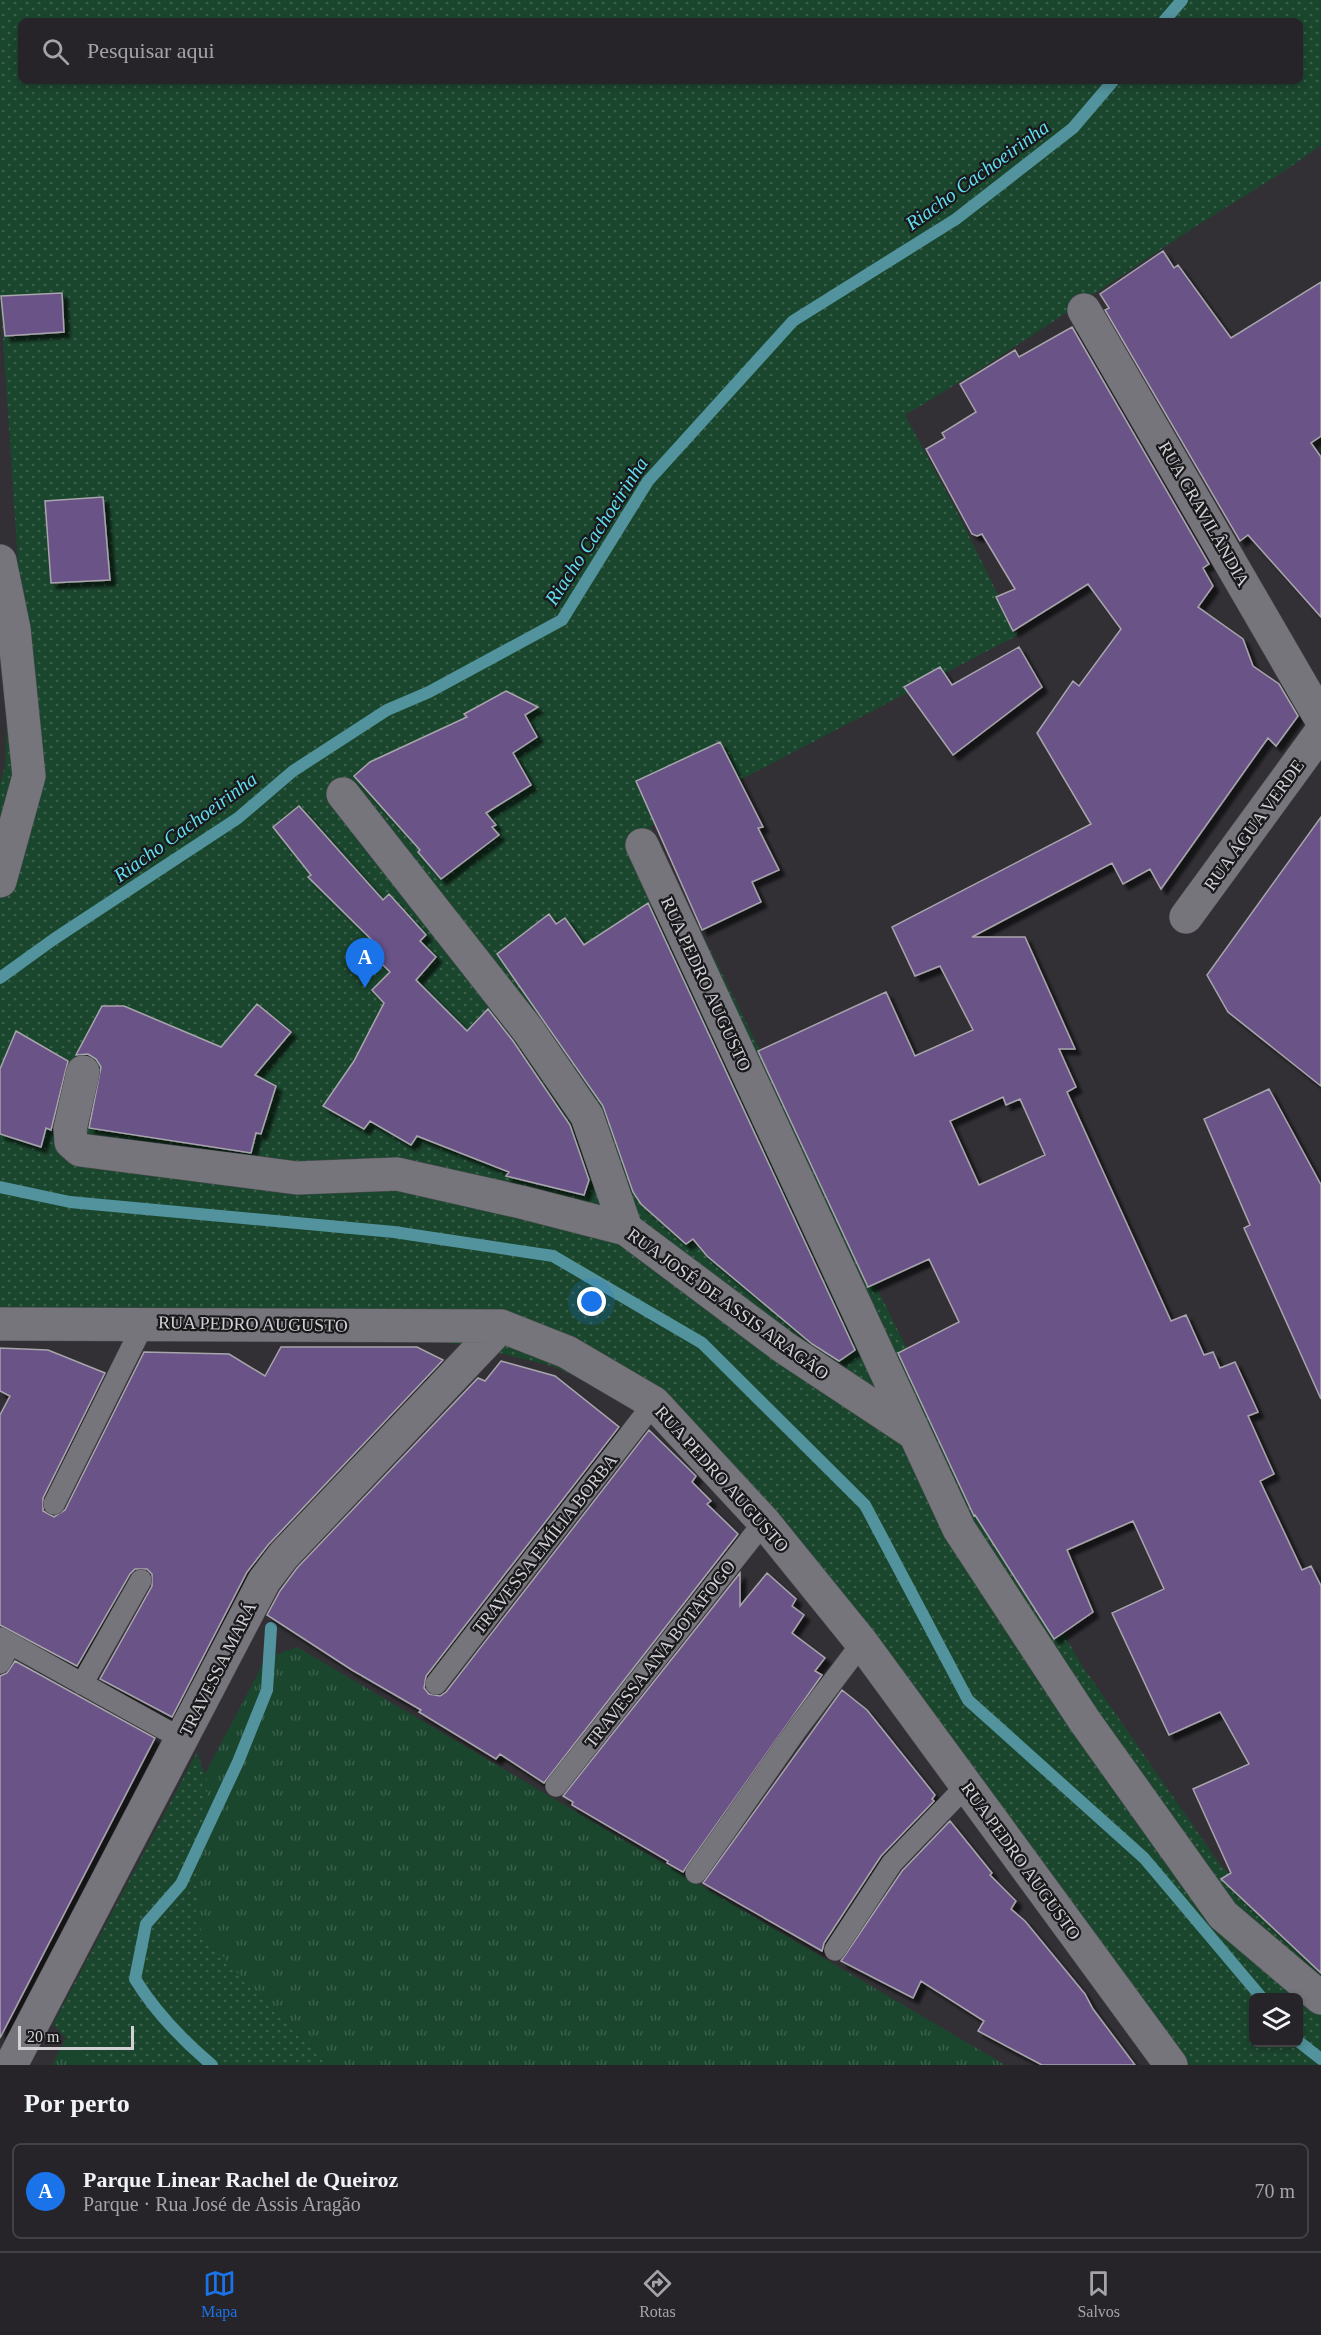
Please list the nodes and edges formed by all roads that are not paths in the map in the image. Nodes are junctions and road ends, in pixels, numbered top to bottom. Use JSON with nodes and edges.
{"nodes":[{"id":1,"x":1084,"y":310,"type":"dead end"},
{"id":2,"x":0,"y":561,"type":"edge"},
{"id":3,"x":1321,"y":718,"type":"edge"},
{"id":4,"x":1321,"y":732,"type":"edge"},
{"id":5,"x":343,"y":794,"type":"dead end"},
{"id":6,"x":642,"y":845,"type":"dead end"},
{"id":7,"x":0,"y":881,"type":"edge"},
{"id":8,"x":1186,"y":917,"type":"dead end"},
{"id":9,"x":83,"y":1072,"type":"dead end"},
{"id":10,"x":626,"y":1229,"type":"junction"},
{"id":11,"x":144,"y":1323,"type":"junction"},
{"id":12,"x":0,"y":1324,"type":"edge"},
{"id":13,"x":501,"y":1326,"type":"junction"},
{"id":14,"x":654,"y":1403,"type":"junction"},
{"id":15,"x":912,"y":1432,"type":"junction"},
{"id":16,"x":54,"y":1504,"type":"dead end"},
{"id":17,"x":764,"y":1522,"type":"junction"},
{"id":18,"x":141,"y":1580,"type":"dead end"},
{"id":19,"x":5,"y":1641,"type":"edge"},
{"id":20,"x":862,"y":1643,"type":"junction"},
{"id":21,"x":0,"y":1663,"type":"edge"},
{"id":22,"x":82,"y":1684,"type":"junction"},
{"id":23,"x":436,"y":1684,"type":"dead end"},
{"id":24,"x":182,"y":1739,"type":"junction"},
{"id":25,"x":556,"y":1786,"type":"dead end"},
{"id":26,"x":966,"y":1786,"type":"junction"},
{"id":27,"x":696,"y":1874,"type":"dead end"},
{"id":28,"x":835,"y":1950,"type":"dead end"},
{"id":29,"x":1321,"y":1998,"type":"edge"},
{"id":30,"x":11,"y":2065,"type":"edge"},
{"id":31,"x":1171,"y":2065,"type":"edge"}],
"edges":[{"from":1,"to":3,"type":"street","name":"RUA CRAVILÂNDIA"},
{"from":2,"to":7,"type":"street"},
{"from":4,"to":8,"type":"street","name":"RUA ÁGUA VERDE"},
{"from":5,"to":10,"type":"street"},
{"from":6,"to":15,"type":"street","name":"RUA PEDRO AUGUSTO"},
{"from":9,"to":10,"type":"street","name":"RUA JOSÉ DE ASSIS ARAGÃO"},
{"from":10,"to":15,"type":"street","name":"RUA JOSÉ DE ASSIS ARAGÃO"},
{"from":11,"to":12,"type":"street","name":"RUA PEDRO AUGUSTO"},
{"from":11,"to":13,"type":"street","name":"RUA PEDRO AUGUSTO"},
{"from":11,"to":16,"type":"lane"},
{"from":13,"to":14,"type":"street","name":"RUA PEDRO AUGUSTO"},
{"from":13,"to":24,"type":"street","name":"TRAVESSA MARÁ"},
{"from":14,"to":17,"type":"street","name":"RUA PEDRO AUGUSTO"},
{"from":14,"to":23,"type":"lane","name":"TRAVESSA EMÍLIA BORBA"},
{"from":15,"to":29,"type":"street","name":"RUA PEDRO AUGUSTO"},
{"from":17,"to":20,"type":"street","name":"RUA PEDRO AUGUSTO"},
{"from":17,"to":25,"type":"lane","name":"TRAVESSA ANA BOTAFOGO"},
{"from":18,"to":22,"type":"lane"},
{"from":19,"to":21,"type":"lane"},
{"from":19,"to":22,"type":"lane"},
{"from":20,"to":26,"type":"street","name":"RUA PEDRO AUGUSTO"},
{"from":20,"to":27,"type":"lane"},
{"from":22,"to":24,"type":"lane"},
{"from":24,"to":30,"type":"street","name":"TRAVESSA MARÁ"},
{"from":26,"to":28,"type":"lane"},
{"from":26,"to":31,"type":"street","name":"RUA PEDRO AUGUSTO"}]}
